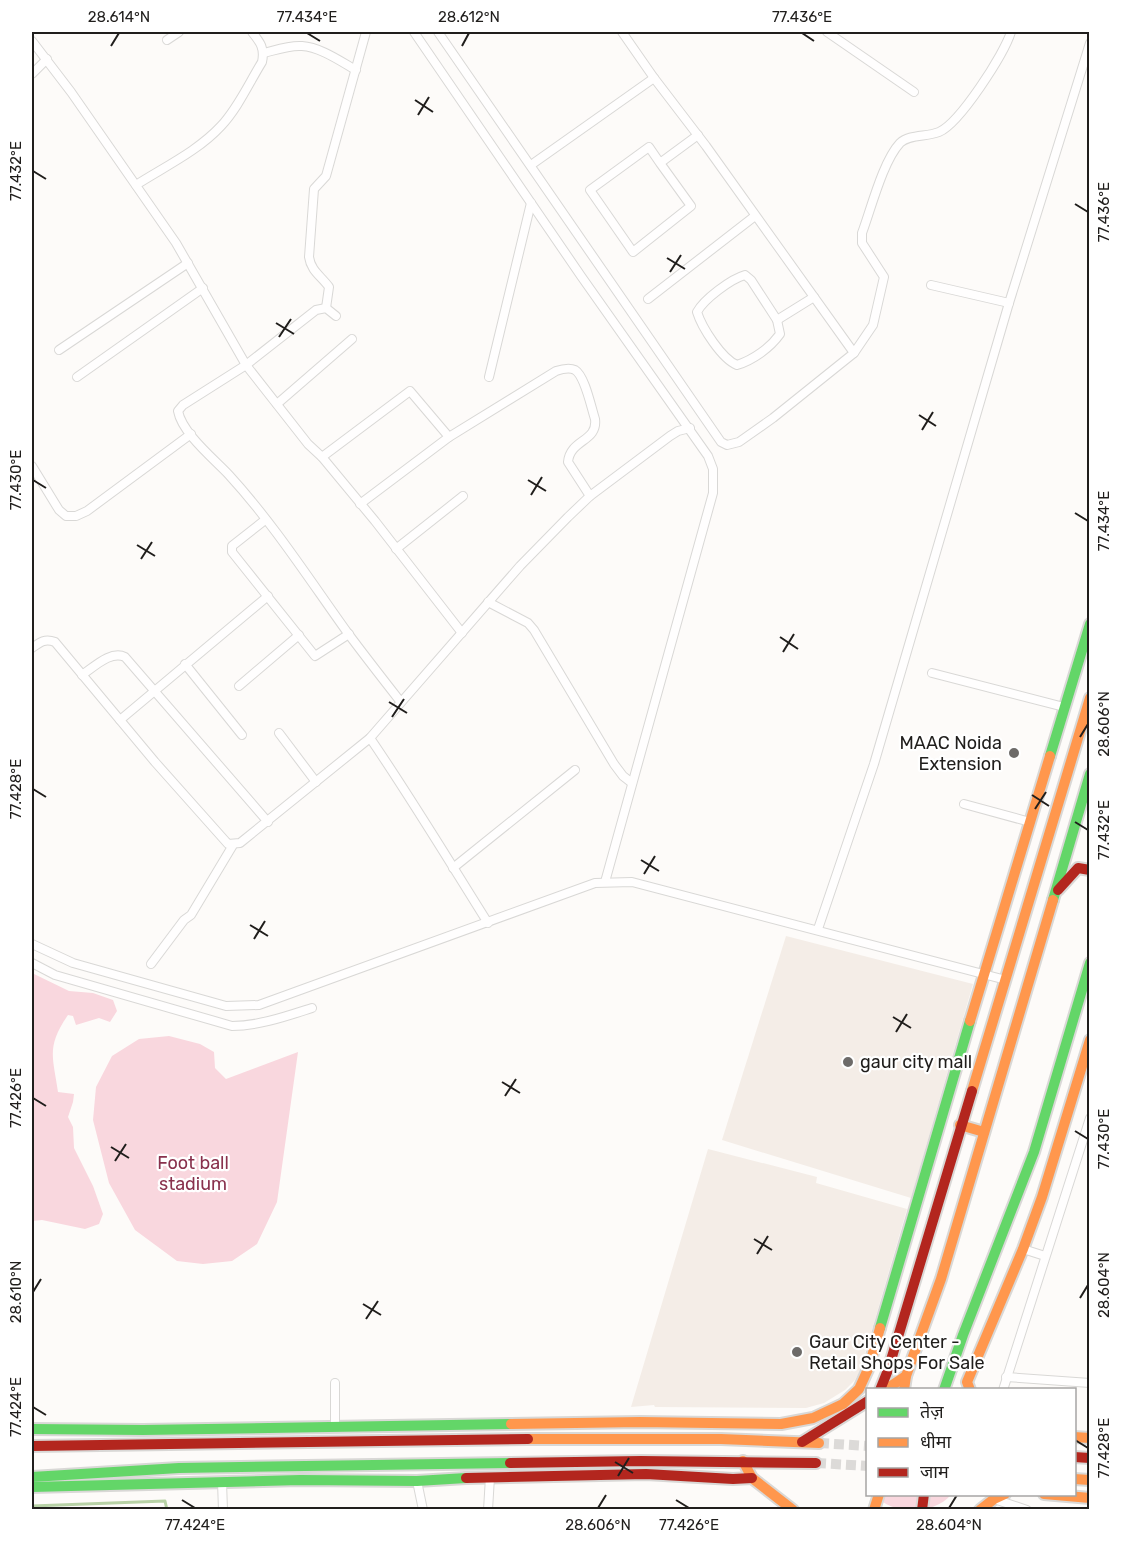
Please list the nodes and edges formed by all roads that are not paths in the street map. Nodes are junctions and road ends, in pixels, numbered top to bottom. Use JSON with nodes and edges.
{"nodes":[{"id":1,"x":179,"y":32,"type":"edge"},
{"id":2,"x":252,"y":32,"type":"edge"},
{"id":3,"x":366,"y":32,"type":"edge"},
{"id":4,"x":414,"y":32,"type":"edge"},
{"id":5,"x":438,"y":32,"type":"edge"},
{"id":6,"x":622,"y":32,"type":"edge"},
{"id":7,"x":827,"y":32,"type":"edge"},
{"id":8,"x":1011,"y":32,"type":"edge"},
{"id":9,"x":168,"y":40,"type":"dead end"},
{"id":10,"x":32,"y":41,"type":"edge"},
{"id":11,"x":1089,"y":43,"type":"edge"},
{"id":12,"x":264,"y":53,"type":"junction"},
{"id":13,"x":47,"y":59,"type":"junction"},
{"id":14,"x":356,"y":70,"type":"junction"},
{"id":15,"x":32,"y":75,"type":"edge"},
{"id":16,"x":654,"y":78,"type":"junction"},
{"id":17,"x":914,"y":92,"type":"dead end"},
{"id":18,"x":698,"y":135,"type":"junction"},
{"id":19,"x":660,"y":163,"type":"junction"},
{"id":20,"x":531,"y":165,"type":"junction"},
{"id":21,"x":136,"y":186,"type":"junction"},
{"id":22,"x":531,"y":203,"type":"junction"},
{"id":23,"x":755,"y":216,"type":"junction"},
{"id":24,"x":188,"y":264,"type":"junction"},
{"id":25,"x":931,"y":285,"type":"dead end"},
{"id":26,"x":203,"y":288,"type":"junction"},
{"id":27,"x":813,"y":297,"type":"junction"},
{"id":28,"x":648,"y":299,"type":"dead end"},
{"id":29,"x":1009,"y":303,"type":"junction"},
{"id":30,"x":326,"y":308,"type":"junction"},
{"id":31,"x":336,"y":316,"type":"dead end"},
{"id":32,"x":777,"y":320,"type":"junction"},
{"id":33,"x":352,"y":339,"type":"dead end"},
{"id":34,"x":59,"y":350,"type":"dead end"},
{"id":35,"x":854,"y":353,"type":"junction"},
{"id":36,"x":246,"y":365,"type":"junction"},
{"id":37,"x":77,"y":377,"type":"dead end"},
{"id":38,"x":489,"y":377,"type":"dead end"},
{"id":39,"x":277,"y":404,"type":"junction"},
{"id":40,"x":690,"y":428,"type":"junction"},
{"id":41,"x":191,"y":434,"type":"junction"},
{"id":42,"x":449,"y":437,"type":"junction"},
{"id":43,"x":322,"y":457,"type":"junction"},
{"id":44,"x":32,"y":466,"type":"edge"},
{"id":45,"x":463,"y":496,"type":"dead end"},
{"id":46,"x":590,"y":496,"type":"junction"},
{"id":47,"x":360,"y":504,"type":"junction"},
{"id":48,"x":266,"y":520,"type":"junction"},
{"id":49,"x":396,"y":549,"type":"junction"},
{"id":50,"x":267,"y":596,"type":"junction"},
{"id":51,"x":488,"y":602,"type":"junction"},
{"id":52,"x":1089,"y":624,"type":"edge"},
{"id":53,"x":462,"y":633,"type":"junction"},
{"id":54,"x":349,"y":634,"type":"junction"},
{"id":55,"x":299,"y":636,"type":"junction"},
{"id":56,"x":32,"y":648,"type":"edge"},
{"id":57,"x":185,"y":664,"type":"junction"},
{"id":58,"x":932,"y":673,"type":"dead end"},
{"id":59,"x":82,"y":675,"type":"junction"},
{"id":60,"x":239,"y":686,"type":"dead end"},
{"id":61,"x":154,"y":691,"type":"junction"},
{"id":62,"x":1089,"y":698,"type":"edge"},
{"id":63,"x":400,"y":701,"type":"junction"},
{"id":64,"x":1065,"y":707,"type":"junction"},
{"id":65,"x":120,"y":720,"type":"junction"},
{"id":66,"x":279,"y":733,"type":"dead end"},
{"id":67,"x":242,"y":735,"type":"dead end"},
{"id":68,"x":370,"y":738,"type":"junction"},
{"id":69,"x":575,"y":770,"type":"dead end"},
{"id":70,"x":1089,"y":774,"type":"edge"},
{"id":71,"x":316,"y":782,"type":"junction"},
{"id":72,"x":632,"y":783,"type":"junction"},
{"id":73,"x":964,"y":804,"type":"dead end"},
{"id":74,"x":268,"y":822,"type":"junction"},
{"id":75,"x":1030,"y":822,"type":"junction"},
{"id":76,"x":233,"y":845,"type":"junction"},
{"id":77,"x":453,"y":868,"type":"junction"},
{"id":78,"x":1089,"y":870,"type":"edge"},
{"id":79,"x":605,"y":882,"type":"junction"},
{"id":80,"x":1054,"y":895,"type":"junction"},
{"id":81,"x":488,"y":923,"type":"junction"},
{"id":82,"x":818,"y":929,"type":"junction"},
{"id":83,"x":32,"y":944,"type":"edge"},
{"id":84,"x":32,"y":963,"type":"edge"},
{"id":85,"x":1089,"y":963,"type":"edge"},
{"id":86,"x":151,"y":964,"type":"dead end"},
{"id":87,"x":984,"y":974,"type":"junction"},
{"id":88,"x":1006,"y":980,"type":"junction"},
{"id":89,"x":312,"y":1008,"type":"dead end"},
{"id":90,"x":1089,"y":1040,"type":"edge"},
{"id":91,"x":1089,"y":1118,"type":"edge"},
{"id":92,"x":960,"y":1125,"type":"junction"},
{"id":93,"x":984,"y":1132,"type":"junction"},
{"id":94,"x":1035,"y":1152,"type":"junction"},
{"id":95,"x":1054,"y":1156,"type":"junction"},
{"id":96,"x":1023,"y":1249,"type":"junction"},
{"id":97,"x":1045,"y":1256,"type":"junction"},
{"id":98,"x":906,"y":1376,"type":"junction"},
{"id":99,"x":947,"y":1377,"type":"junction"},
{"id":100,"x":1006,"y":1377,"type":"junction"},
{"id":101,"x":335,"y":1383,"type":"dead end"},
{"id":102,"x":1089,"y":1383,"type":"edge"},
{"id":103,"x":969,"y":1386,"type":"edge"},
{"id":104,"x":880,"y":1388,"type":"edge"},
{"id":105,"x":887,"y":1388,"type":"edge"},
{"id":106,"x":904,"y":1388,"type":"edge"},
{"id":107,"x":944,"y":1388,"type":"edge"},
{"id":108,"x":1003,"y":1388,"type":"edge"},
{"id":109,"x":848,"y":1401,"type":"junction"},
{"id":110,"x":864,"y":1403,"type":"edge"},
{"id":111,"x":656,"y":1423,"type":"junction"},
{"id":112,"x":335,"y":1426,"type":"junction"},
{"id":113,"x":260,"y":1427,"type":"junction"},
{"id":114,"x":32,"y":1429,"type":"edge"},
{"id":115,"x":638,"y":1438,"type":"junction"},
{"id":116,"x":802,"y":1442,"type":"junction"},
{"id":117,"x":819,"y":1443,"type":"tunnel mouth"},
{"id":118,"x":260,"y":1444,"type":"junction"},
{"id":119,"x":32,"y":1446,"type":"edge"},
{"id":120,"x":743,"y":1461,"type":"junction"},
{"id":121,"x":816,"y":1463,"type":"tunnel mouth"},
{"id":122,"x":32,"y":1477,"type":"edge"},
{"id":123,"x":490,"y":1477,"type":"junction"},
{"id":124,"x":752,"y":1478,"type":"junction"},
{"id":125,"x":417,"y":1481,"type":"junction"},
{"id":126,"x":222,"y":1482,"type":"junction"},
{"id":127,"x":32,"y":1487,"type":"edge"},
{"id":128,"x":999,"y":1496,"type":"edge"},
{"id":129,"x":1066,"y":1496,"type":"edge"},
{"id":130,"x":1089,"y":1498,"type":"edge"},
{"id":131,"x":222,"y":1509,"type":"edge"},
{"id":132,"x":423,"y":1509,"type":"edge"},
{"id":133,"x":488,"y":1509,"type":"edge"},
{"id":134,"x":793,"y":1509,"type":"edge"},
{"id":135,"x":980,"y":1509,"type":"edge"},
{"id":136,"x":1027,"y":1509,"type":"edge"}],
"edges":[{"from":1,"to":9,"type":"street"},
{"from":2,"to":12,"type":"street"},
{"from":3,"to":14,"type":"street"},
{"from":4,"to":22,"type":"street"},
{"from":5,"to":20,"type":"street"},
{"from":6,"to":16,"type":"street"},
{"from":7,"to":17,"type":"street"},
{"from":8,"to":35,"type":"street"},
{"from":10,"to":13,"type":"street"},
{"from":11,"to":29,"type":"street"},
{"from":12,"to":14,"type":"street"},
{"from":12,"to":21,"type":"street"},
{"from":13,"to":15,"type":"street"},
{"from":13,"to":21,"type":"street"},
{"from":14,"to":30,"type":"street"},
{"from":16,"to":18,"type":"street"},
{"from":16,"to":20,"type":"street"},
{"from":18,"to":19,"type":"street"},
{"from":18,"to":23,"type":"street"},
{"from":19,"to":19,"type":"street"},
{"from":20,"to":35,"type":"street"},
{"from":21,"to":24,"type":"street"},
{"from":22,"to":38,"type":"street"},
{"from":22,"to":40,"type":"street"},
{"from":23,"to":27,"type":"street"},
{"from":23,"to":28,"type":"street"},
{"from":24,"to":26,"type":"street"},
{"from":24,"to":34,"type":"street"},
{"from":25,"to":29,"type":"street"},
{"from":26,"to":36,"type":"street"},
{"from":26,"to":37,"type":"street"},
{"from":27,"to":32,"type":"street"},
{"from":27,"to":35,"type":"street"},
{"from":29,"to":82,"type":"street"},
{"from":30,"to":31,"type":"street"},
{"from":30,"to":36,"type":"street"},
{"from":32,"to":32,"type":"street"},
{"from":33,"to":39,"type":"street"},
{"from":36,"to":39,"type":"street"},
{"from":36,"to":41,"type":"street"},
{"from":39,"to":43,"type":"street"},
{"from":40,"to":46,"type":"street"},
{"from":40,"to":72,"type":"street"},
{"from":41,"to":44,"type":"street"},
{"from":41,"to":48,"type":"street"},
{"from":42,"to":43,"type":"street"},
{"from":42,"to":46,"type":"street"},
{"from":42,"to":47,"type":"street"},
{"from":43,"to":47,"type":"street"},
{"from":45,"to":49,"type":"street"},
{"from":46,"to":51,"type":"street"},
{"from":47,"to":49,"type":"street"},
{"from":48,"to":50,"type":"street"},
{"from":48,"to":54,"type":"street"},
{"from":49,"to":53,"type":"street"},
{"from":50,"to":55,"type":"street"},
{"from":50,"to":57,"type":"street"},
{"from":51,"to":53,"type":"street"},
{"from":51,"to":72,"type":"street"},
{"from":52,"to":64,"type":"street"},
{"from":53,"to":63,"type":"street"},
{"from":54,"to":55,"type":"street"},
{"from":54,"to":63,"type":"street"},
{"from":55,"to":60,"type":"street"},
{"from":56,"to":59,"type":"street"},
{"from":57,"to":61,"type":"street"},
{"from":57,"to":67,"type":"street"},
{"from":58,"to":64,"type":"street"},
{"from":59,"to":61,"type":"street"},
{"from":59,"to":65,"type":"street"},
{"from":61,"to":65,"type":"street"},
{"from":61,"to":74,"type":"street"},
{"from":62,"to":88,"type":"street"},
{"from":63,"to":68,"type":"street"},
{"from":64,"to":75,"type":"street"},
{"from":65,"to":76,"type":"street"},
{"from":66,"to":71,"type":"street"},
{"from":68,"to":71,"type":"street"},
{"from":68,"to":77,"type":"street"},
{"from":69,"to":77,"type":"street"},
{"from":70,"to":80,"type":"street"},
{"from":71,"to":74,"type":"street"},
{"from":72,"to":79,"type":"street"},
{"from":73,"to":75,"type":"street"},
{"from":74,"to":76,"type":"street"},
{"from":75,"to":87,"type":"street"},
{"from":76,"to":86,"type":"street"},
{"from":77,"to":81,"type":"street"},
{"from":78,"to":80,"type":"street"},
{"from":79,"to":81,"type":"street"},
{"from":79,"to":82,"type":"street"},
{"from":80,"to":93,"type":"street"},
{"from":81,"to":83,"type":"street"},
{"from":82,"to":87,"type":"street"},
{"from":84,"to":89,"type":"street"},
{"from":85,"to":94,"type":"street"},
{"from":87,"to":88,"type":"street"},
{"from":87,"to":109,"type":"street"},
{"from":88,"to":92,"type":"street"},
{"from":90,"to":95,"type":"street"},
{"from":91,"to":97,"type":"street"},
{"from":92,"to":93,"type":"street"},
{"from":92,"to":104,"type":"street"},
{"from":93,"to":98,"type":"street"},
{"from":94,"to":95,"type":"street"},
{"from":94,"to":99,"type":"street"},
{"from":95,"to":96,"type":"street"},
{"from":96,"to":97,"type":"street"},
{"from":96,"to":103,"type":"street"},
{"from":97,"to":100,"type":"street"},
{"from":98,"to":105,"type":"street"},
{"from":98,"to":106,"type":"street"},
{"from":99,"to":103,"type":"street"},
{"from":99,"to":107,"type":"street"},
{"from":100,"to":102,"type":"street"},
{"from":100,"to":108,"type":"street"},
{"from":101,"to":112,"type":"street"},
{"from":109,"to":110,"type":"street"},
{"from":109,"to":111,"type":"street"},
{"from":110,"to":116,"type":"street"},
{"from":111,"to":112,"type":"street"},
{"from":111,"to":115,"type":"street"},
{"from":112,"to":113,"type":"street"},
{"from":113,"to":114,"type":"street"},
{"from":113,"to":118,"type":"street"},
{"from":115,"to":116,"type":"street"},
{"from":115,"to":118,"type":"street"},
{"from":116,"to":117,"type":"street"},
{"from":118,"to":119,"type":"street"},
{"from":120,"to":121,"type":"street"},
{"from":120,"to":122,"type":"street"},
{"from":120,"to":124,"type":"street"},
{"from":123,"to":124,"type":"street"},
{"from":123,"to":125,"type":"street"},
{"from":123,"to":133,"type":"street"},
{"from":124,"to":134,"type":"street"},
{"from":125,"to":126,"type":"street"},
{"from":125,"to":132,"type":"street"},
{"from":126,"to":127,"type":"street"},
{"from":126,"to":131,"type":"street"},
{"from":128,"to":135,"type":"street"},
{"from":128,"to":136,"type":"street"},
{"from":129,"to":130,"type":"street"}]}
